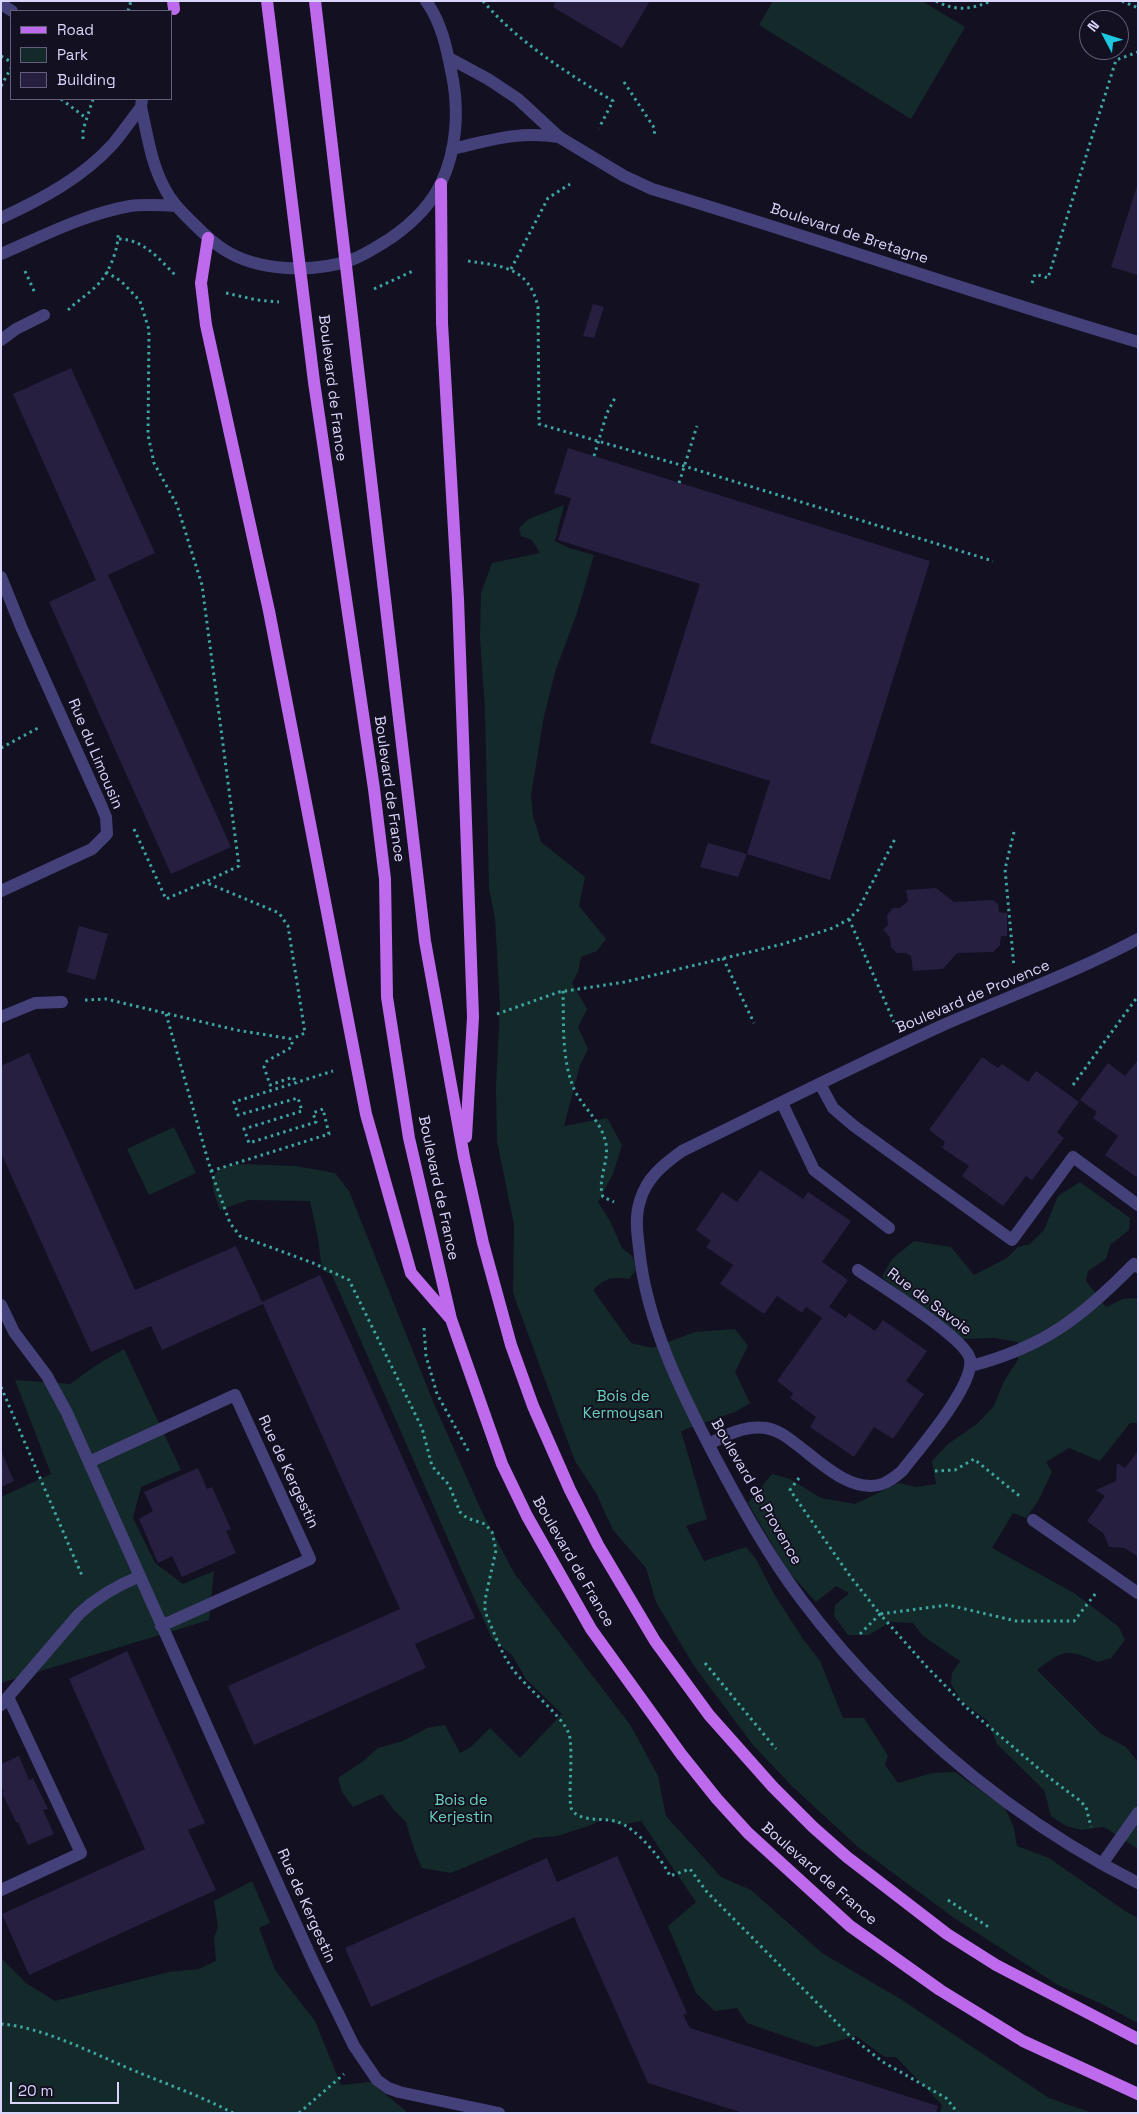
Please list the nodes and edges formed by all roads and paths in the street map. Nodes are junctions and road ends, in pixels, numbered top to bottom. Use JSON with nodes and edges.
{"nodes":[{"id":1,"x":266,"y":1,"type":"edge"},
{"id":2,"x":315,"y":1,"type":"edge"},
{"id":3,"x":426,"y":1,"type":"edge"},
{"id":4,"x":483,"y":1,"type":"edge"},
{"id":5,"x":936,"y":1,"type":"edge"},
{"id":6,"x":992,"y":1,"type":"edge"},
{"id":7,"x":1122,"y":1,"type":"edge"},
{"id":8,"x":1138,"y":8,"type":"edge"},
{"id":9,"x":1138,"y":52,"type":"edge"},
{"id":10,"x":449,"y":58,"type":"junction"},
{"id":11,"x":10,"y":70,"type":"edge"},
{"id":12,"x":624,"y":82,"type":"dead end"},
{"id":13,"x":1,"y":86,"type":"edge"},
{"id":14,"x":62,"y":100,"type":"edge"},
{"id":15,"x":141,"y":103,"type":"edge"},
{"id":16,"x":87,"y":118,"type":"dead end"},
{"id":17,"x":599,"y":128,"type":"dead end"},
{"id":18,"x":654,"y":136,"type":"dead end"},
{"id":19,"x":559,"y":137,"type":"junction"},
{"id":20,"x":452,"y":150,"type":"junction"},
{"id":21,"x":441,"y":184,"type":"junction"},
{"id":22,"x":570,"y":184,"type":"dead end"},
{"id":23,"x":176,"y":206,"type":"junction"},
{"id":24,"x":1,"y":218,"type":"edge"},
{"id":25,"x":208,"y":238,"type":"junction"},
{"id":26,"x":119,"y":240,"type":"dead end"},
{"id":27,"x":16,"y":248,"type":"junction"},
{"id":28,"x":1,"y":254,"type":"edge"},
{"id":29,"x":442,"y":263,"type":"junction"},
{"id":30,"x":511,"y":269,"type":"junction"},
{"id":31,"x":106,"y":272,"type":"dead end"},
{"id":32,"x":201,"y":283,"type":"junction"},
{"id":33,"x":1024,"y":308,"type":"junction"},
{"id":34,"x":44,"y":315,"type":"joint"},
{"id":35,"x":1,"y":340,"type":"edge"},
{"id":36,"x":1138,"y":342,"type":"edge"},
{"id":37,"x":615,"y":398,"type":"dead end"},
{"id":38,"x":697,"y":426,"type":"dead end"},
{"id":39,"x":599,"y":441,"type":"junction"},
{"id":40,"x":594,"y":456,"type":"dead end"},
{"id":41,"x":684,"y":466,"type":"junction"},
{"id":42,"x":679,"y":484,"type":"dead end"},
{"id":43,"x":993,"y":561,"type":"dead end"},
{"id":44,"x":1,"y":577,"type":"edge"},
{"id":45,"x":61,"y":716,"type":"junction"},
{"id":46,"x":1,"y":748,"type":"edge"},
{"id":47,"x":130,"y":820,"type":"dead end"},
{"id":48,"x":1014,"y":832,"type":"dead end"},
{"id":49,"x":895,"y":839,"type":"dead end"},
{"id":50,"x":205,"y":882,"type":"junction"},
{"id":51,"x":1,"y":891,"type":"edge"},
{"id":52,"x":849,"y":919,"type":"junction"},
{"id":53,"x":1138,"y":939,"type":"edge"},
{"id":54,"x":723,"y":958,"type":"junction"},
{"id":55,"x":1024,"y":990,"type":"junction"},
{"id":56,"x":1138,"y":996,"type":"edge"},
{"id":57,"x":62,"y":1002,"type":"joint"},
{"id":58,"x":166,"y":1014,"type":"junction"},
{"id":59,"x":1,"y":1017,"type":"edge"},
{"id":60,"x":754,"y":1023,"type":"dead end"},
{"id":61,"x":292,"y":1039,"type":"junction"},
{"id":62,"x":903,"y":1044,"type":"junction"},
{"id":63,"x":820,"y":1084,"type":"junction"},
{"id":64,"x":1073,"y":1085,"type":"dead end"},
{"id":65,"x":782,"y":1103,"type":"junction"},
{"id":66,"x":464,"y":1157,"type":"junction"},
{"id":67,"x":211,"y":1171,"type":"junction"},
{"id":68,"x":1138,"y":1205,"type":"edge"},
{"id":69,"x":637,"y":1212,"type":"junction"},
{"id":70,"x":889,"y":1228,"type":"dead end"},
{"id":71,"x":1138,"y":1267,"type":"edge"},
{"id":72,"x":858,"y":1270,"type":"dead end"},
{"id":73,"x":1,"y":1305,"type":"edge"},
{"id":74,"x":451,"y":1319,"type":"junction"},
{"id":75,"x":971,"y":1366,"type":"junction"},
{"id":76,"x":1,"y":1387,"type":"edge"},
{"id":77,"x":708,"y":1444,"type":"junction"},
{"id":78,"x":816,"y":1459,"type":"junction"},
{"id":79,"x":89,"y":1462,"type":"junction"},
{"id":80,"x":902,"y":1471,"type":"junction"},
{"id":81,"x":1033,"y":1520,"type":"joint"},
{"id":82,"x":1109,"y":1574,"type":"junction"},
{"id":83,"x":138,"y":1577,"type":"junction"},
{"id":84,"x":1138,"y":1593,"type":"edge"},
{"id":85,"x":92,"y":1601,"type":"junction"},
{"id":86,"x":880,"y":1614,"type":"junction"},
{"id":87,"x":161,"y":1626,"type":"junction"},
{"id":88,"x":843,"y":1650,"type":"junction"},
{"id":89,"x":705,"y":1662,"type":"dead end"},
{"id":90,"x":5,"y":1701,"type":"edge"},
{"id":91,"x":779,"y":1752,"type":"dead end"},
{"id":92,"x":1138,"y":1813,"type":"edge"},
{"id":93,"x":1102,"y":1864,"type":"junction"},
{"id":94,"x":1138,"y":1883,"type":"edge"},
{"id":95,"x":1,"y":1890,"type":"edge"},
{"id":96,"x":946,"y":1898,"type":"dead end"},
{"id":97,"x":994,"y":1931,"type":"dead end"},
{"id":98,"x":1,"y":2024,"type":"edge"},
{"id":99,"x":1138,"y":2039,"type":"edge"},
{"id":100,"x":363,"y":2059,"type":"junction"},
{"id":101,"x":1138,"y":2094,"type":"edge"},
{"id":102,"x":233,"y":2113,"type":"edge"},
{"id":103,"x":299,"y":2113,"type":"edge"},
{"id":104,"x":498,"y":2113,"type":"edge"},
{"id":105,"x":958,"y":2113,"type":"edge"}],
"edges":[{"from":1,"to":74,"type":"main road","name":"Boulevard de France"},
{"from":2,"to":66,"type":"main road","name":"Boulevard de France"},
{"from":3,"to":10,"type":"street"},
{"from":4,"to":17,"type":"path"},
{"from":5,"to":6,"type":"path"},
{"from":7,"to":8,"type":"path"},
{"from":9,"to":33,"type":"path"},
{"from":10,"to":19,"type":"street","name":"Boulevard de Bretagne"},
{"from":10,"to":20,"type":"street"},
{"from":11,"to":13,"type":"path"},
{"from":12,"to":18,"type":"path"},
{"from":14,"to":16,"type":"path"},
{"from":15,"to":23,"type":"street"},
{"from":15,"to":24,"type":"street"},
{"from":19,"to":20,"type":"street","name":"Boulevard de Bretagne"},
{"from":19,"to":33,"type":"street","name":"Boulevard de Bretagne"},
{"from":20,"to":21,"type":"street"},
{"from":21,"to":25,"type":"street"},
{"from":21,"to":29,"type":"main road"},
{"from":22,"to":30,"type":"path"},
{"from":23,"to":25,"type":"street"},
{"from":23,"to":27,"type":"street"},
{"from":25,"to":32,"type":"main road"},
{"from":26,"to":32,"type":"path"},
{"from":27,"to":28,"type":"street"},
{"from":27,"to":34,"type":"path"},
{"from":29,"to":30,"type":"path"},
{"from":29,"to":66,"type":"main road"},
{"from":30,"to":39,"type":"path"},
{"from":31,"to":50,"type":"path"},
{"from":32,"to":74,"type":"main road"},
{"from":33,"to":36,"type":"street","name":"Boulevard de Bretagne"},
{"from":34,"to":35,"type":"street"},
{"from":37,"to":39,"type":"path"},
{"from":38,"to":41,"type":"path"},
{"from":39,"to":40,"type":"path"},
{"from":39,"to":41,"type":"path"},
{"from":41,"to":42,"type":"path"},
{"from":41,"to":43,"type":"path"},
{"from":44,"to":45,"type":"street","name":"Rue du Limousin"},
{"from":45,"to":46,"type":"path"},
{"from":45,"to":51,"type":"street","name":"Rue du Limousin"},
{"from":47,"to":50,"type":"path"},
{"from":48,"to":55,"type":"path"},
{"from":49,"to":52,"type":"path"},
{"from":50,"to":61,"type":"path"},
{"from":52,"to":54,"type":"path"},
{"from":52,"to":62,"type":"path"},
{"from":53,"to":55,"type":"street","name":"Boulevard de Provence"},
{"from":54,"to":60,"type":"path"},
{"from":54,"to":69,"type":"path"},
{"from":55,"to":62,"type":"street","name":"Boulevard de Provence"},
{"from":56,"to":64,"type":"path"},
{"from":57,"to":58,"type":"path"},
{"from":57,"to":59,"type":"street"},
{"from":58,"to":61,"type":"path"},
{"from":58,"to":67,"type":"path"},
{"from":61,"to":67,"type":"path"},
{"from":62,"to":63,"type":"street","name":"Boulevard de Provence"},
{"from":63,"to":65,"type":"street","name":"Boulevard de Provence"},
{"from":63,"to":68,"type":"street"},
{"from":65,"to":69,"type":"street","name":"Boulevard de Provence"},
{"from":65,"to":70,"type":"street"},
{"from":66,"to":99,"type":"main road","name":"Boulevard de France"},
{"from":67,"to":105,"type":"path"},
{"from":69,"to":77,"type":"street","name":"Boulevard de Provence"},
{"from":71,"to":75,"type":"street"},
{"from":72,"to":75,"type":"street","name":"Rue de Savoie"},
{"from":73,"to":79,"type":"street","name":"Rue de Kergestin"},
{"from":74,"to":101,"type":"main road","name":"Boulevard de France"},
{"from":75,"to":80,"type":"street"},
{"from":76,"to":85,"type":"path"},
{"from":77,"to":78,"type":"street"},
{"from":77,"to":88,"type":"street","name":"Boulevard de Provence"},
{"from":78,"to":80,"type":"street"},
{"from":78,"to":86,"type":"path"},
{"from":79,"to":83,"type":"street","name":"Rue de Kergestin"},
{"from":79,"to":87,"type":"street","name":"Rue de Kergestin"},
{"from":80,"to":81,"type":"path"},
{"from":81,"to":82,"type":"street"},
{"from":82,"to":84,"type":"street"},
{"from":82,"to":86,"type":"path"},
{"from":83,"to":85,"type":"street"},
{"from":83,"to":87,"type":"street","name":"Rue de Kergestin"},
{"from":85,"to":90,"type":"street"},
{"from":86,"to":88,"type":"path"},
{"from":86,"to":93,"type":"path"},
{"from":87,"to":100,"type":"street","name":"Rue de Kergestin"},
{"from":88,"to":93,"type":"street","name":"Boulevard de Provence"},
{"from":89,"to":91,"type":"path"},
{"from":90,"to":95,"type":"street"},
{"from":92,"to":93,"type":"street"},
{"from":93,"to":94,"type":"street","name":"Boulevard de Provence"},
{"from":96,"to":97,"type":"path"},
{"from":98,"to":102,"type":"path"},
{"from":100,"to":103,"type":"path"},
{"from":100,"to":104,"type":"street","name":"Rue de Kergestin"}]}
